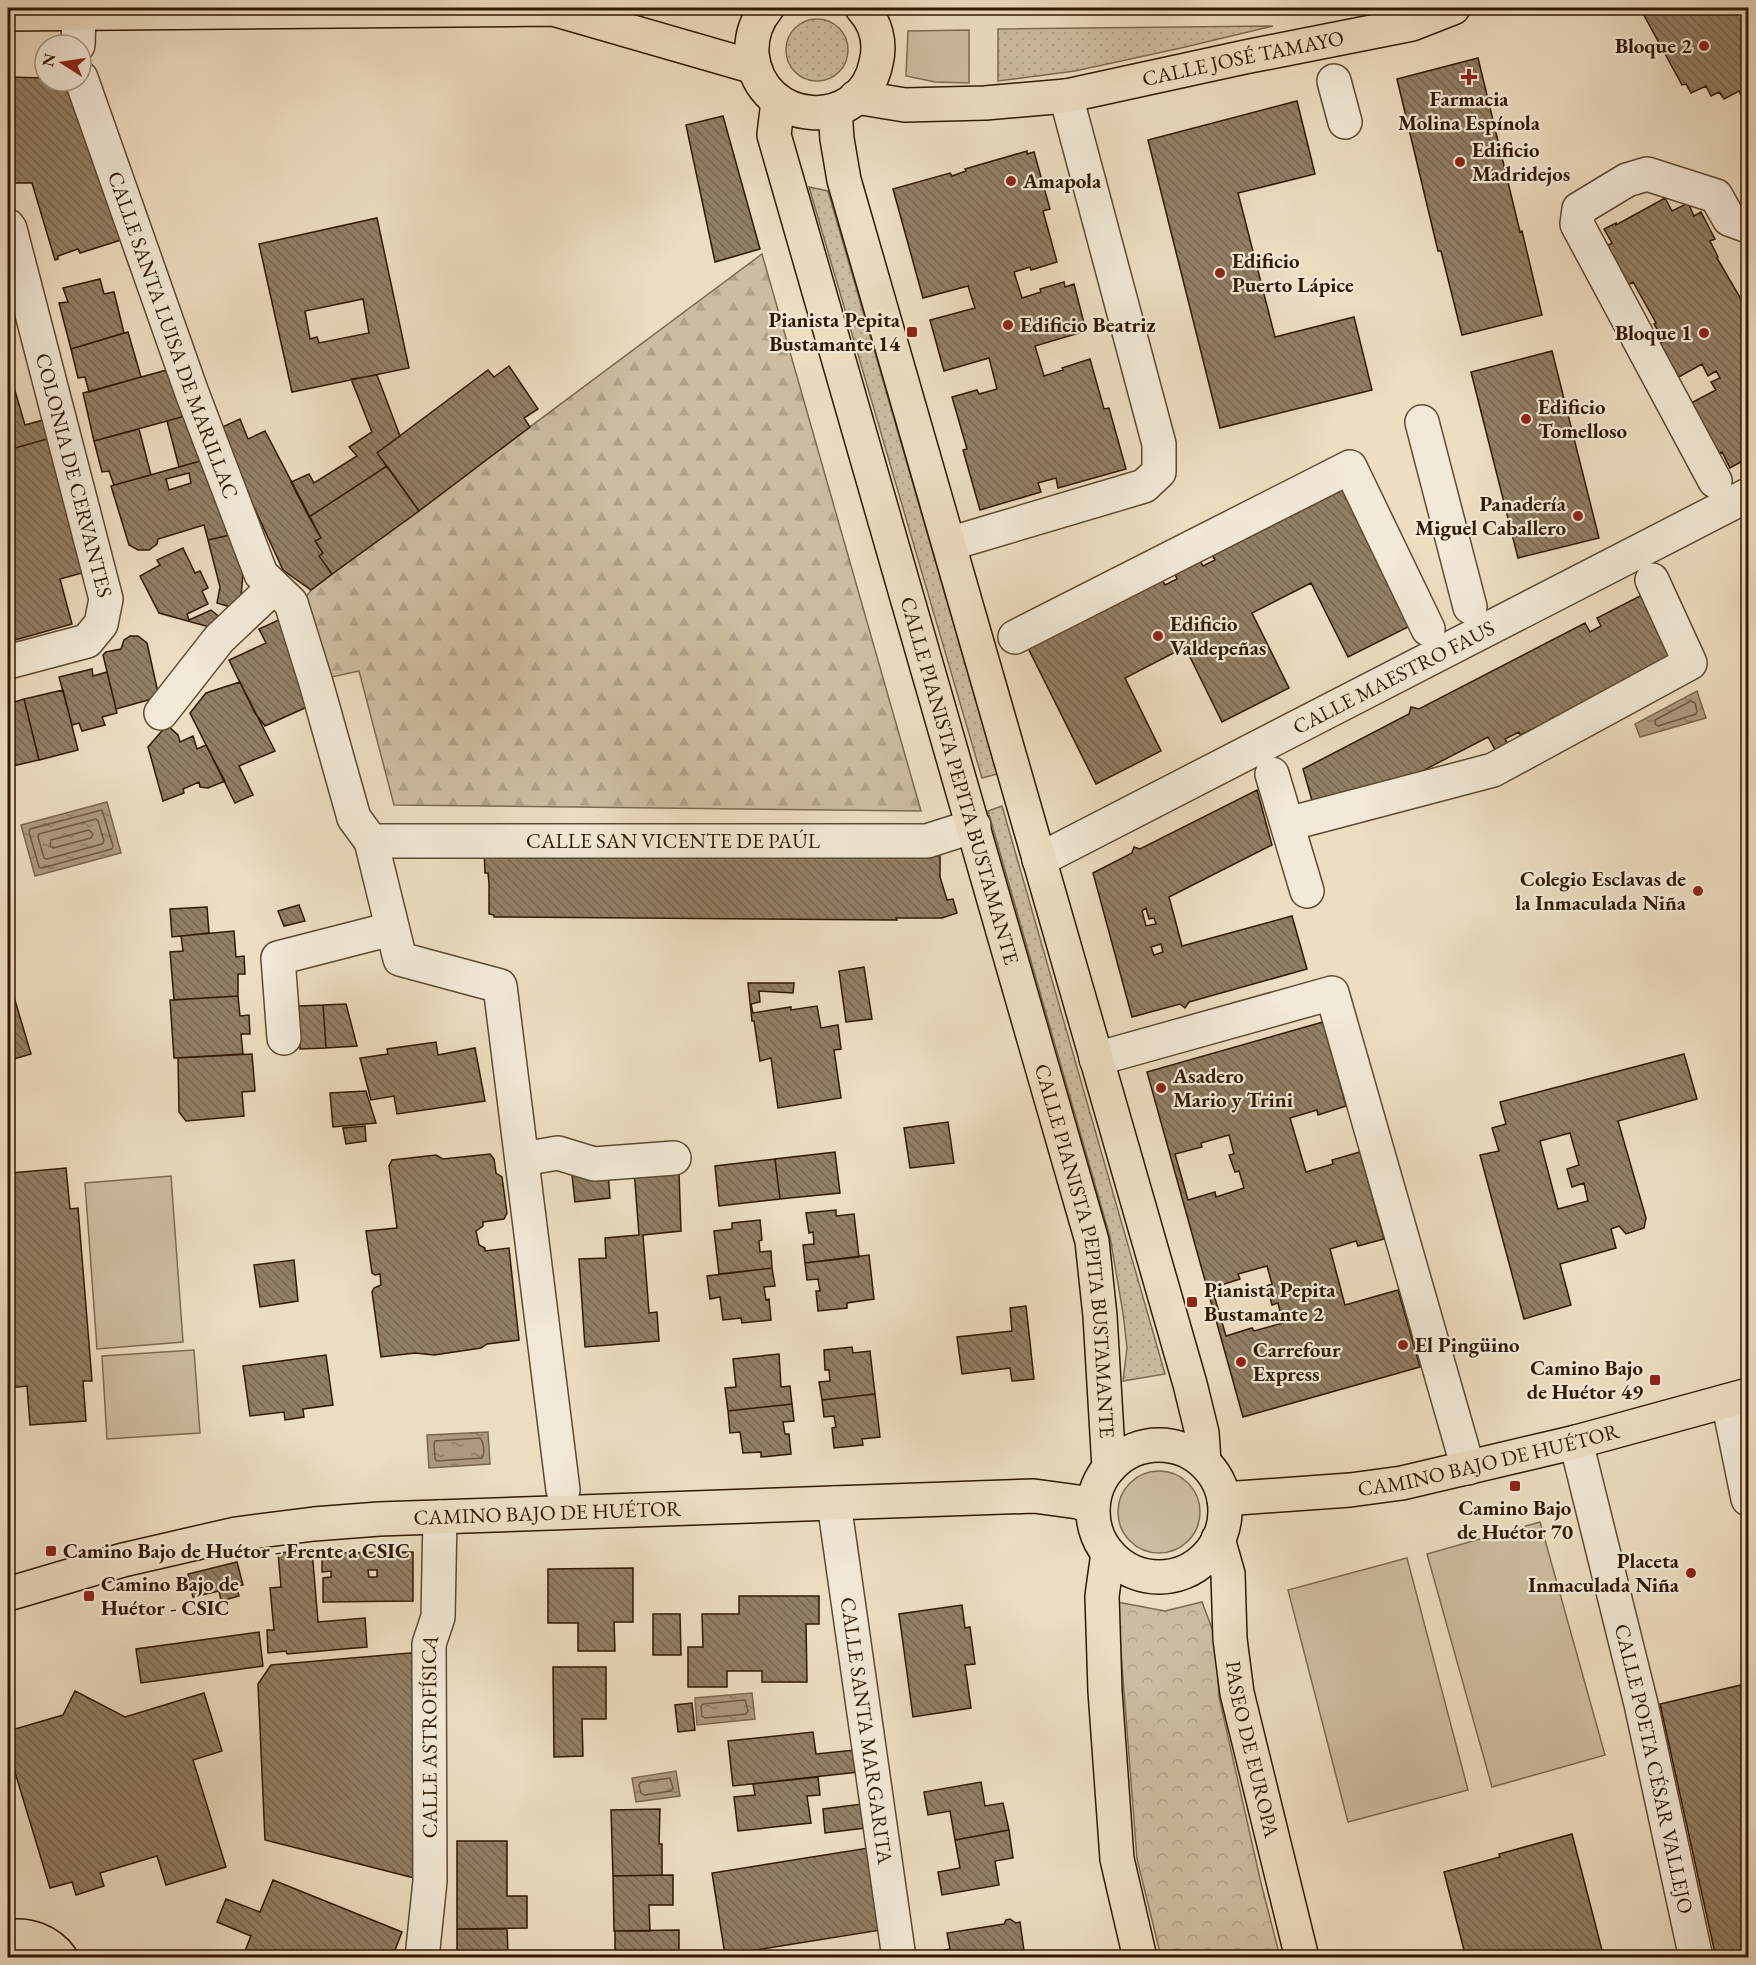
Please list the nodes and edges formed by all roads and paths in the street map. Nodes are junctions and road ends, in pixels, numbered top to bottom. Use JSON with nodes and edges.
{"nodes":[{"id":1,"x":560,"y":8,"type":"edge"},
{"id":2,"x":767,"y":8,"type":"edge"},
{"id":3,"x":1453,"y":8,"type":"edge"},
{"id":4,"x":872,"y":9,"type":"edge"},
{"id":5,"x":8,"y":14,"type":"edge"},
{"id":6,"x":78,"y":30,"type":"edge"},
{"id":7,"x":754,"y":67,"type":"junction"},
{"id":8,"x":1334,"y":81,"type":"dead end"},
{"id":9,"x":86,"y":93,"type":"edge"},
{"id":10,"x":1066,"y":96,"type":"junction"},
{"id":11,"x":777,"y":101,"type":"junction"},
{"id":12,"x":846,"y":104,"type":"junction"},
{"id":13,"x":1345,"y":122,"type":"dead end"},
{"id":14,"x":8,"y":226,"type":"edge"},
{"id":15,"x":1749,"y":226,"type":"edge"},
{"id":16,"x":1422,"y":422,"type":"dead end"},
{"id":17,"x":1715,"y":482,"type":"dead end"},
{"id":18,"x":1749,"y":495,"type":"edge"},
{"id":19,"x":949,"y":544,"type":"junction"},
{"id":20,"x":1652,"y":580,"type":"dead end"},
{"id":21,"x":274,"y":587,"type":"junction"},
{"id":22,"x":1470,"y":608,"type":"dead end"},
{"id":23,"x":1428,"y":629,"type":"dead end"},
{"id":24,"x":1015,"y":637,"type":"dead end"},
{"id":25,"x":8,"y":662,"type":"edge"},
{"id":26,"x":161,"y":713,"type":"dead end"},
{"id":27,"x":1272,"y":774,"type":"dead end"},
{"id":28,"x":1288,"y":824,"type":"junction"},
{"id":29,"x":974,"y":826,"type":"junction"},
{"id":30,"x":370,"y":841,"type":"junction"},
{"id":31,"x":1039,"y":860,"type":"junction"},
{"id":32,"x":1307,"y":891,"type":"dead end"},
{"id":33,"x":391,"y":929,"type":"junction"},
{"id":34,"x":284,"y":1038,"type":"dead end"},
{"id":35,"x":1096,"y":1059,"type":"junction"},
{"id":36,"x":674,"y":1158,"type":"dead end"},
{"id":37,"x":522,"y":1159,"type":"junction"},
{"id":38,"x":1738,"y":1398,"type":"edge"},
{"id":39,"x":1576,"y":1442,"type":"junction"},
{"id":40,"x":1203,"y":1462,"type":"junction"},
{"id":41,"x":1109,"y":1468,"type":"junction"},
{"id":42,"x":1468,"y":1468,"type":"junction"},
{"id":43,"x":563,"y":1490,"type":"dead end"},
{"id":44,"x":1224,"y":1498,"type":"junction"},
{"id":45,"x":1749,"y":1499,"type":"edge"},
{"id":46,"x":834,"y":1503,"type":"junction"},
{"id":47,"x":1093,"y":1507,"type":"junction"},
{"id":48,"x":440,"y":1517,"type":"junction"},
{"id":49,"x":1218,"y":1539,"type":"junction"},
{"id":50,"x":1108,"y":1553,"type":"junction"},
{"id":51,"x":8,"y":1594,"type":"edge"},
{"id":52,"x":8,"y":1937,"type":"edge"},
{"id":53,"x":61,"y":1958,"type":"edge"},
{"id":54,"x":422,"y":1958,"type":"edge"},
{"id":55,"x":900,"y":1958,"type":"edge"},
{"id":56,"x":1140,"y":1958,"type":"edge"},
{"id":57,"x":1302,"y":1958,"type":"edge"},
{"id":58,"x":1696,"y":1958,"type":"edge"}],
"edges":[{"from":1,"to":6,"type":"main road"},
{"from":1,"to":7,"type":"main road"},
{"from":2,"to":7,"type":"main road"},
{"from":3,"to":10,"type":"main road","name":"CALLE JOSÉ TAMAYO"},
{"from":4,"to":12,"type":"main road"},
{"from":5,"to":6,"type":"main road"},
{"from":7,"to":11,"type":"main road"},
{"from":8,"to":13,"type":"street","name":"CALLE JOSÉ TAMAYO"},
{"from":9,"to":21,"type":"street","name":"CALLE SANTA LUISA DE MARILLAC"},
{"from":10,"to":12,"type":"main road","name":"CALLE JOSÉ TAMAYO"},
{"from":10,"to":19,"type":"street"},
{"from":11,"to":12,"type":"main road","name":"CALLE JOSÉ TAMAYO"},
{"from":11,"to":29,"type":"main road","name":"CALLE PIANISTA PEPITA BUSTAMANTE"},
{"from":12,"to":19,"type":"main road"},
{"from":14,"to":25,"type":"street","name":"COLONIA DE CERVANTES"},
{"from":15,"to":17,"type":"street"},
{"from":16,"to":22,"type":"street","name":"CALLE MAESTRO FAUS"},
{"from":18,"to":31,"type":"street","name":"CALLE MAESTRO FAUS"},
{"from":19,"to":31,"type":"main road"},
{"from":20,"to":28,"type":"street"},
{"from":21,"to":26,"type":"street"},
{"from":21,"to":30,"type":"street","name":"CALLE SANTA LUISA DE MARILLAC"},
{"from":23,"to":24,"type":"street"},
{"from":27,"to":28,"type":"street"},
{"from":28,"to":32,"type":"street"},
{"from":29,"to":30,"type":"street","name":"CALLE SAN VICENTE DE PAÚL"},
{"from":29,"to":41,"type":"main road","name":"CALLE PIANISTA PEPITA BUSTAMANTE"},
{"from":30,"to":33,"type":"street","name":"CALLE SANTA LUISA DE MARILLAC"},
{"from":31,"to":35,"type":"main road"},
{"from":33,"to":34,"type":"street"},
{"from":33,"to":37,"type":"street","name":"CALLE SANTA LUISA DE MARILLAC"},
{"from":35,"to":40,"type":"main road"},
{"from":35,"to":42,"type":"street"},
{"from":36,"to":37,"type":"street"},
{"from":37,"to":43,"type":"street","name":"CALLE SANTA LUISA DE MARILLAC"},
{"from":38,"to":39,"type":"main road","name":"CAMINO BAJO DE HUÉTOR"},
{"from":38,"to":45,"type":"street"},
{"from":39,"to":42,"type":"main road","name":"CAMINO BAJO DE HUÉTOR"},
{"from":39,"to":58,"type":"street","name":"CALLE POETA CÉSAR VALLEJO"},
{"from":40,"to":41,"type":"main road"},
{"from":40,"to":44,"type":"main road"},
{"from":41,"to":47,"type":"main road"},
{"from":42,"to":44,"type":"main road","name":"CAMINO BAJO DE HUÉTOR"},
{"from":44,"to":49,"type":"main road"},
{"from":46,"to":47,"type":"main road","name":"CAMINO BAJO DE HUÉTOR"},
{"from":46,"to":48,"type":"main road","name":"CAMINO BAJO DE HUÉTOR"},
{"from":46,"to":55,"type":"street","name":"CALLE SANTA MARGARITA"},
{"from":47,"to":50,"type":"main road"},
{"from":48,"to":51,"type":"main road","name":"CAMINO BAJO DE HUÉTOR"},
{"from":48,"to":54,"type":"street","name":"CALLE ASTROFÍSICA"},
{"from":49,"to":50,"type":"main road"},
{"from":49,"to":57,"type":"main road","name":"PASEO DE EUROPA"},
{"from":50,"to":56,"type":"main road"},
{"from":52,"to":53,"type":"main road"}]}
